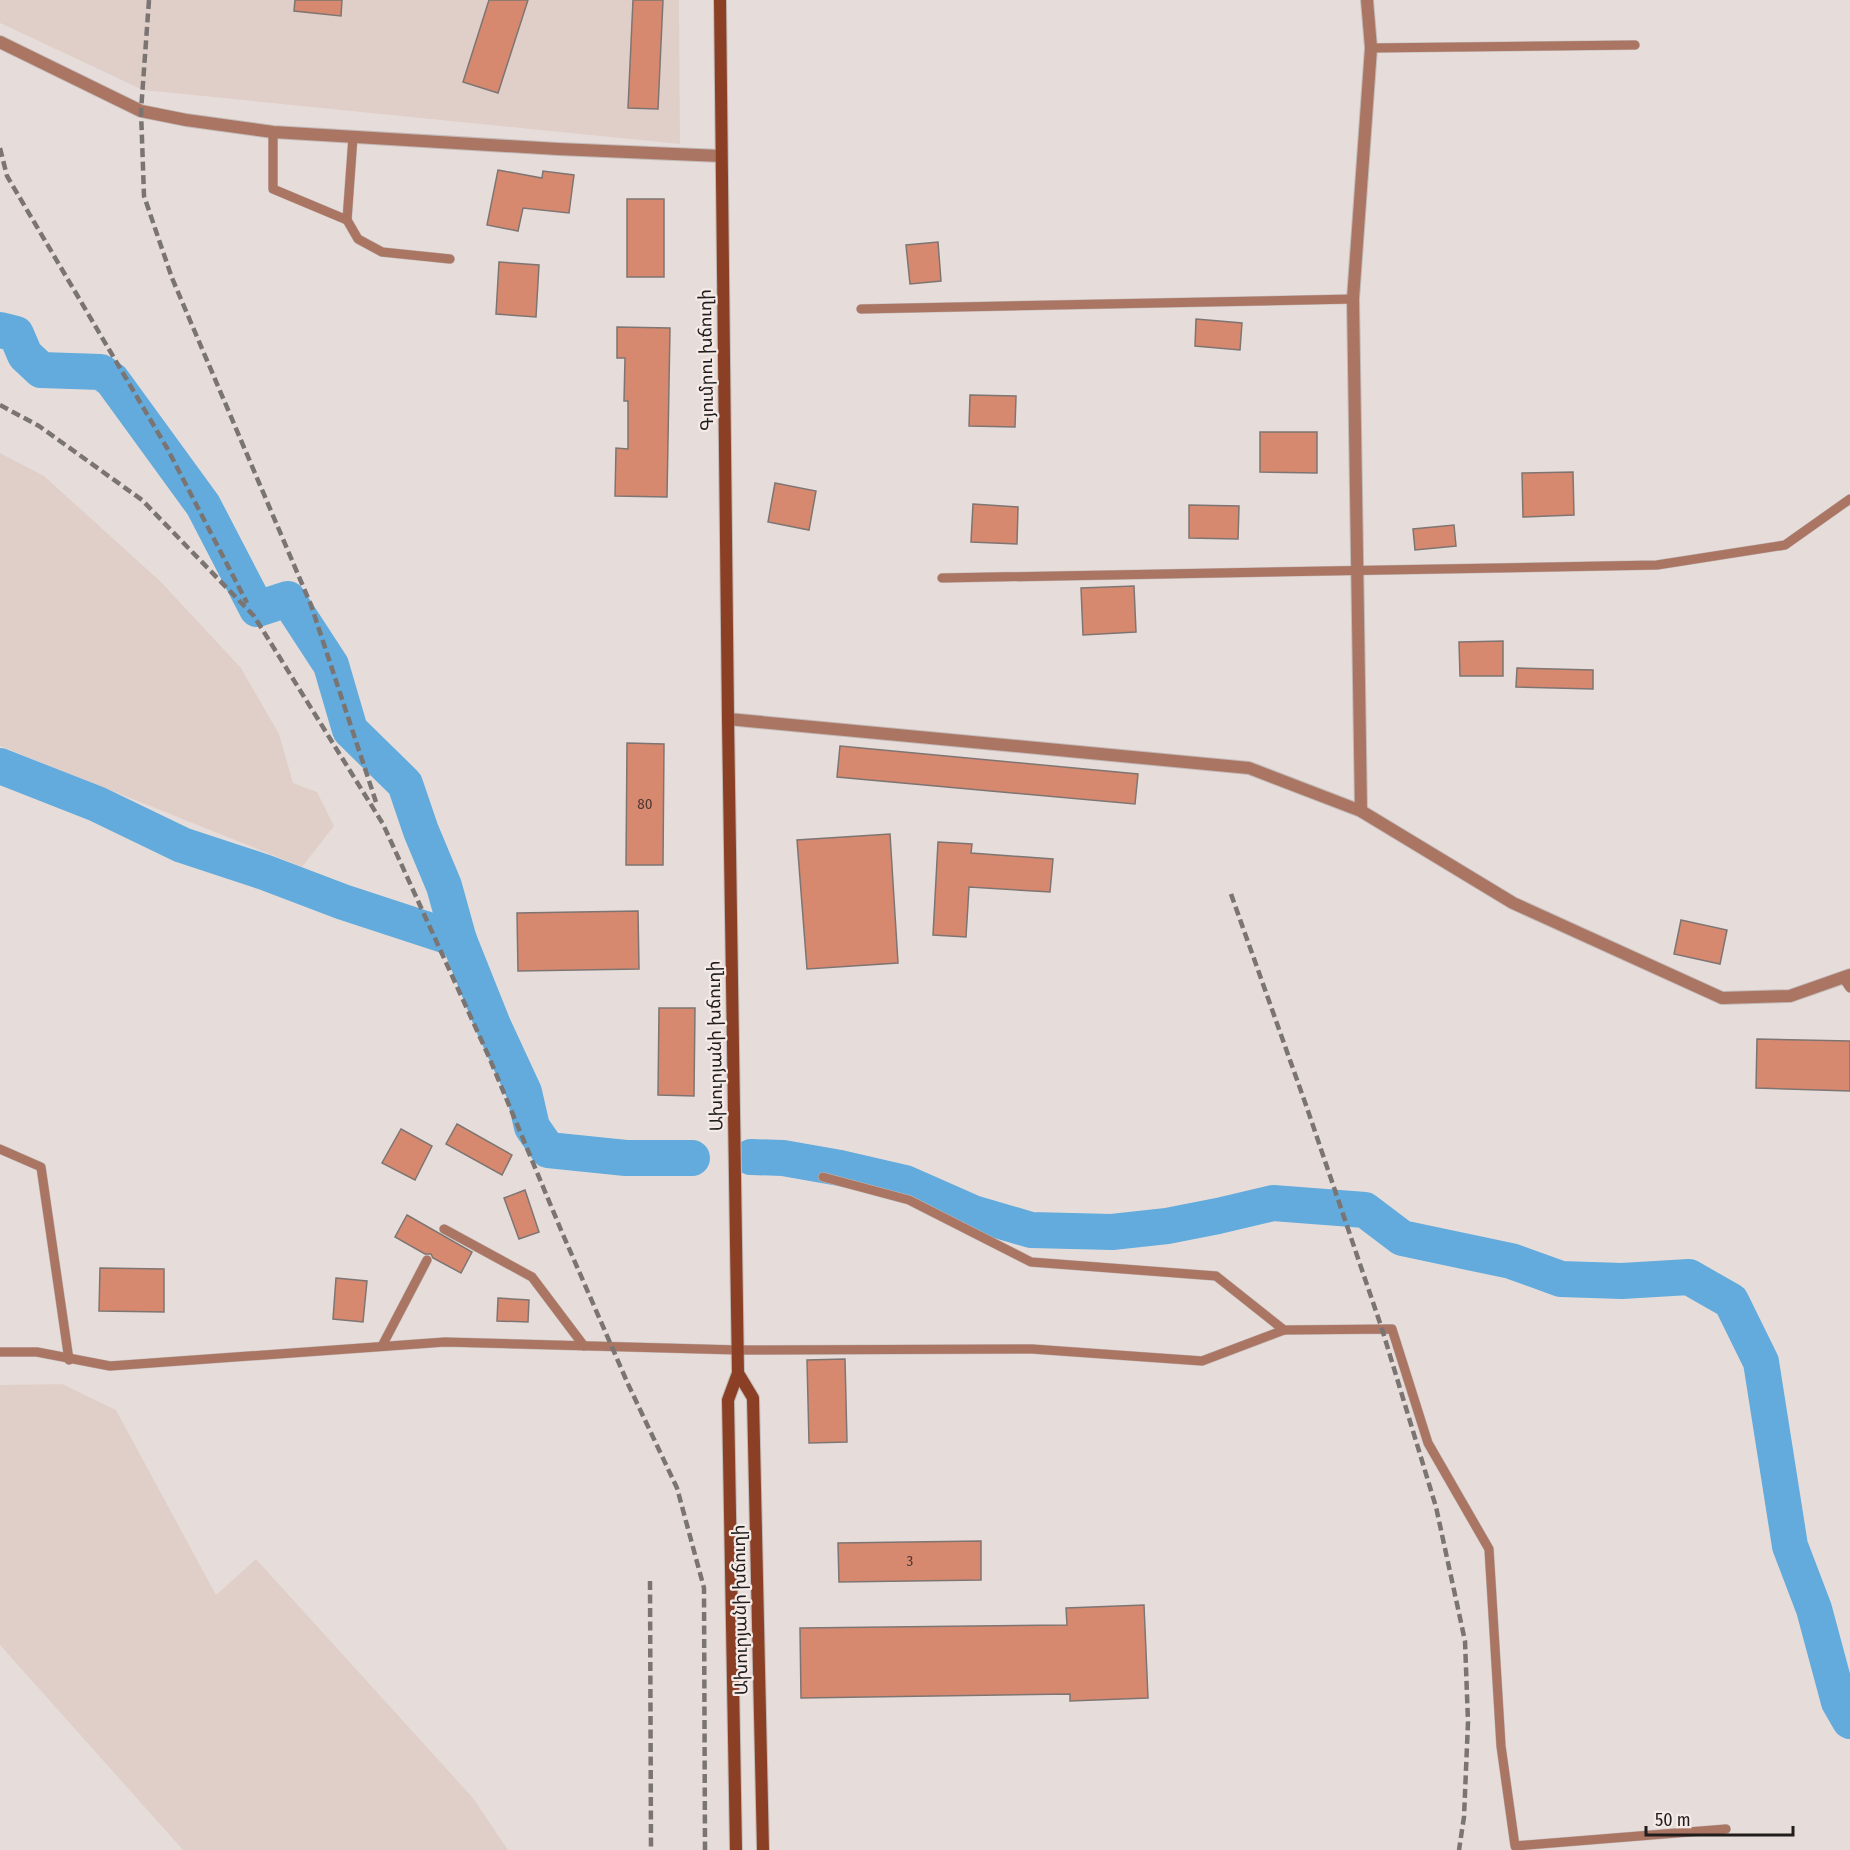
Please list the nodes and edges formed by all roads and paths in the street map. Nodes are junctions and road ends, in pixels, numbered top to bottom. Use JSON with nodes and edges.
{"nodes":[{"id":1,"x":720,"y":0,"type":"edge"},
{"id":2,"x":1367,"y":0,"type":"edge"},
{"id":3,"x":0,"y":42,"type":"edge"},
{"id":4,"x":1635,"y":45,"type":"dead end"},
{"id":5,"x":1371,"y":48,"type":"junction"},
{"id":6,"x":273,"y":132,"type":"junction"},
{"id":7,"x":353,"y":137,"type":"junction"},
{"id":8,"x":721,"y":156,"type":"junction"},
{"id":9,"x":347,"y":220,"type":"junction"},
{"id":10,"x":450,"y":259,"type":"dead end"},
{"id":11,"x":1353,"y":299,"type":"junction"},
{"id":12,"x":861,"y":309,"type":"dead end"},
{"id":13,"x":1850,"y":499,"type":"edge"},
{"id":14,"x":1357,"y":571,"type":"junction"},
{"id":15,"x":942,"y":578,"type":"dead end"},
{"id":16,"x":728,"y":719,"type":"junction"},
{"id":17,"x":1361,"y":811,"type":"junction"},
{"id":18,"x":1848,"y":980,"type":"edge"},
{"id":19,"x":0,"y":1149,"type":"edge"},
{"id":20,"x":823,"y":1177,"type":"dead end"},
{"id":21,"x":444,"y":1229,"type":"dead end"},
{"id":22,"x":427,"y":1260,"type":"dead end"},
{"id":23,"x":1284,"y":1330,"type":"junction"},
{"id":24,"x":382,"y":1346,"type":"junction"},
{"id":25,"x":584,"y":1346,"type":"junction"},
{"id":26,"x":738,"y":1350,"type":"junction"},
{"id":27,"x":0,"y":1352,"type":"edge"},
{"id":28,"x":69,"y":1359,"type":"junction"},
{"id":29,"x":738,"y":1373,"type":"junction"},
{"id":30,"x":1726,"y":1829,"type":"dead end"},
{"id":31,"x":736,"y":1850,"type":"edge"},
{"id":32,"x":763,"y":1850,"type":"edge"}],
"edges":[{"from":1,"to":8,"type":"main road","name":"Գյումրու խճուղի"},
{"from":2,"to":5,"type":"street"},
{"from":3,"to":6,"type":"street"},
{"from":4,"to":5,"type":"lane"},
{"from":5,"to":11,"type":"street"},
{"from":6,"to":7,"type":"street"},
{"from":6,"to":9,"type":"lane"},
{"from":7,"to":8,"type":"street"},
{"from":7,"to":9,"type":"lane"},
{"from":8,"to":16,"type":"main road","name":"Գյումրու խճուղի"},
{"from":9,"to":10,"type":"lane"},
{"from":11,"to":12,"type":"lane"},
{"from":11,"to":14,"type":"street"},
{"from":13,"to":14,"type":"lane"},
{"from":14,"to":15,"type":"lane"},
{"from":14,"to":17,"type":"street"},
{"from":16,"to":17,"type":"street"},
{"from":16,"to":26,"type":"main road","name":"Ախուրյանի խճուղի"},
{"from":17,"to":18,"type":"street"},
{"from":19,"to":28,"type":"lane"},
{"from":20,"to":23,"type":"lane"},
{"from":21,"to":25,"type":"lane"},
{"from":22,"to":24,"type":"lane"},
{"from":23,"to":26,"type":"lane"},
{"from":23,"to":30,"type":"lane"},
{"from":24,"to":25,"type":"lane"},
{"from":24,"to":28,"type":"lane"},
{"from":25,"to":26,"type":"lane"},
{"from":26,"to":29,"type":"main road","name":"Ախուրյանի խճուղի"},
{"from":27,"to":28,"type":"lane"},
{"from":29,"to":31,"type":"main road","name":"Ախուրյանի խճուղի"},
{"from":29,"to":32,"type":"main road","name":"Ախուրյանի խճուղի"}]}
